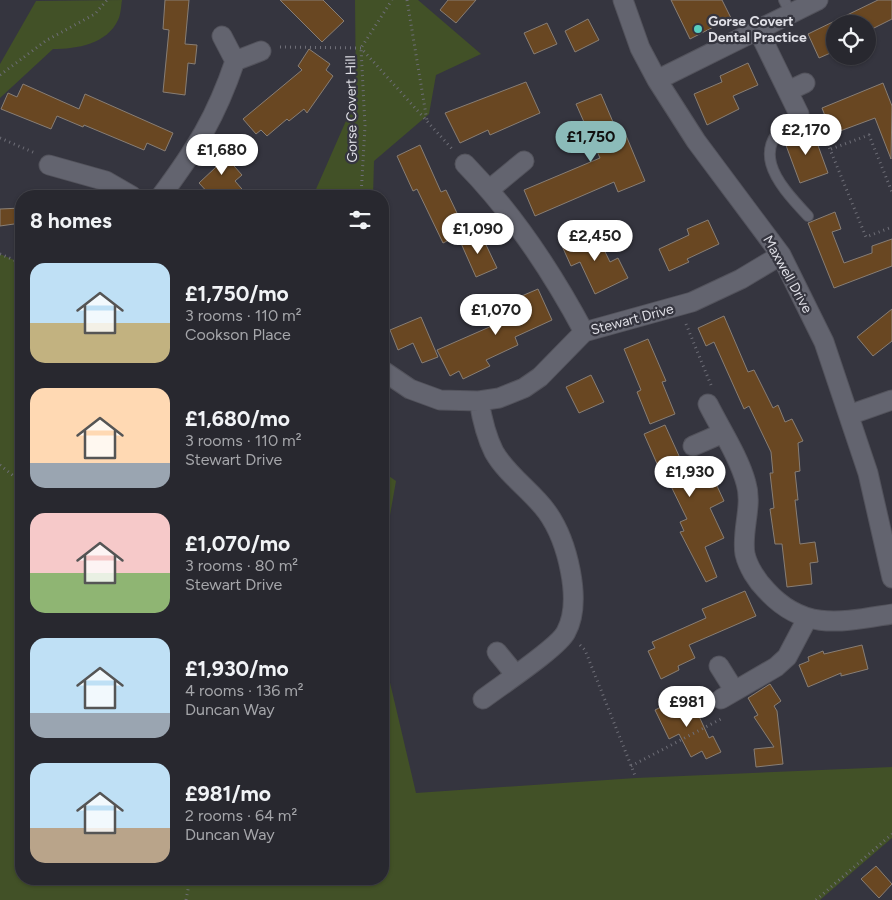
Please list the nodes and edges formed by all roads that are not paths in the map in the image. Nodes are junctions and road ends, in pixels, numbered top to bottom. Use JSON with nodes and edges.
{"nodes":[{"id":1,"x":624,"y":0,"type":"edge"},
{"id":2,"x":818,"y":0,"type":"edge"},
{"id":3,"x":788,"y":7,"type":"edge"},
{"id":4,"x":760,"y":25,"type":"junction"},
{"id":5,"x":222,"y":36,"type":"dead end"},
{"id":6,"x":261,"y":51,"type":"road end"},
{"id":7,"x":236,"y":61,"type":"junction"},
{"id":8,"x":657,"y":80,"type":"junction"},
{"id":9,"x":805,"y":83,"type":"dead end"},
{"id":10,"x":788,"y":91,"type":"junction"},
{"id":11,"x":799,"y":114,"type":"joint"},
{"id":12,"x":524,"y":161,"type":"dead end"},
{"id":13,"x":465,"y":164,"type":"road end"},
{"id":14,"x":49,"y":165,"type":"road end"},
{"id":15,"x":490,"y":189,"type":"junction"},
{"id":16,"x":122,"y":190,"type":"edge"},
{"id":17,"x":165,"y":190,"type":"edge"},
{"id":18,"x":808,"y":216,"type":"dead end"},
{"id":19,"x":781,"y":255,"type":"junction"},
{"id":20,"x":584,"y":332,"type":"junction"},
{"id":21,"x":389,"y":375,"type":"edge"},
{"id":22,"x":892,"y":400,"type":"edge"},
{"id":23,"x":479,"y":401,"type":"junction"},
{"id":24,"x":708,"y":404,"type":"road end"},
{"id":25,"x":849,"y":415,"type":"junction"},
{"id":26,"x":723,"y":433,"type":"junction"},
{"id":27,"x":693,"y":446,"type":"dead end"},
{"id":28,"x":892,"y":578,"type":"edge"},
{"id":29,"x":892,"y":614,"type":"edge"},
{"id":30,"x":807,"y":619,"type":"junction"},
{"id":31,"x":497,"y":652,"type":"dead end"},
{"id":32,"x":719,"y":666,"type":"dead end"},
{"id":33,"x":515,"y":674,"type":"junction"},
{"id":34,"x":483,"y":699,"type":"dead end"}],
"edges":[{"from":1,"to":8,"type":"street","name":"Maxwell Drive"},
{"from":2,"to":3,"type":"street"},
{"from":3,"to":4,"type":"street"},
{"from":4,"to":8,"type":"street"},
{"from":4,"to":10,"type":"street"},
{"from":5,"to":7,"type":"street"},
{"from":6,"to":7,"type":"street"},
{"from":7,"to":17,"type":"street"},
{"from":8,"to":19,"type":"street","name":"Maxwell Drive"},
{"from":9,"to":10,"type":"street"},
{"from":10,"to":11,"type":"street"},
{"from":11,"to":18,"type":"lane"},
{"from":12,"to":15,"type":"street"},
{"from":13,"to":15,"type":"street"},
{"from":14,"to":16,"type":"street"},
{"from":15,"to":20,"type":"street"},
{"from":19,"to":20,"type":"street","name":"Stewart Drive"},
{"from":19,"to":25,"type":"street","name":"Maxwell Drive"},
{"from":20,"to":23,"type":"street","name":"Stewart Drive"},
{"from":21,"to":23,"type":"street","name":"Stewart Drive"},
{"from":22,"to":25,"type":"street"},
{"from":23,"to":33,"type":"street"},
{"from":24,"to":26,"type":"street"},
{"from":25,"to":28,"type":"street","name":"Maxwell Drive"},
{"from":26,"to":27,"type":"street"},
{"from":26,"to":30,"type":"street"},
{"from":29,"to":30,"type":"street"},
{"from":30,"to":32,"type":"street"},
{"from":31,"to":33,"type":"street"},
{"from":33,"to":34,"type":"street"}]}
